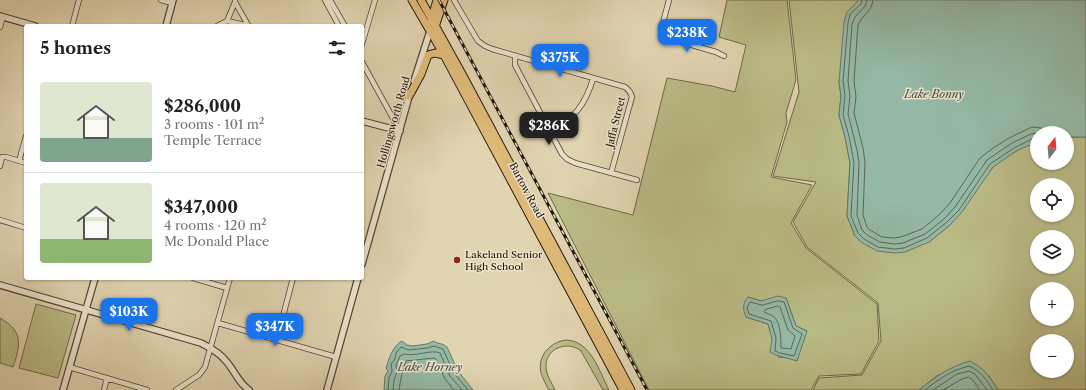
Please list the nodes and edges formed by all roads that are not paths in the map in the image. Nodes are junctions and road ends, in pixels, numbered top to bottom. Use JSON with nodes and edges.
{"nodes":[{"id":1,"x":79,"y":0,"type":"edge"},
{"id":2,"x":161,"y":0,"type":"edge"},
{"id":3,"x":324,"y":0,"type":"edge"},
{"id":4,"x":330,"y":0,"type":"edge"},
{"id":5,"x":375,"y":0,"type":"edge"},
{"id":6,"x":412,"y":0,"type":"edge"},
{"id":7,"x":421,"y":0,"type":"edge"},
{"id":8,"x":436,"y":0,"type":"edge"},
{"id":9,"x":444,"y":0,"type":"edge"},
{"id":10,"x":454,"y":0,"type":"edge"},
{"id":11,"x":669,"y":0,"type":"edge"},
{"id":12,"x":235,"y":1,"type":"edge"},
{"id":13,"x":172,"y":2,"type":"edge"},
{"id":14,"x":1,"y":17,"type":"edge"},
{"id":15,"x":431,"y":19,"type":"junction"},
{"id":16,"x":227,"y":21,"type":"junction"},
{"id":17,"x":27,"y":24,"type":"edge"},
{"id":18,"x":73,"y":24,"type":"edge"},
{"id":19,"x":166,"y":24,"type":"edge"},
{"id":20,"x":221,"y":24,"type":"edge"},
{"id":21,"x":240,"y":24,"type":"edge"},
{"id":22,"x":248,"y":24,"type":"edge"},
{"id":23,"x":338,"y":24,"type":"edge"},
{"id":24,"x":344,"y":24,"type":"edge"},
{"id":25,"x":436,"y":26,"type":"junction"},
{"id":26,"x":0,"y":27,"type":"edge"},
{"id":27,"x":430,"y":31,"type":"junction"},
{"id":28,"x":364,"y":37,"type":"edge"},
{"id":29,"x":444,"y":55,"type":"junction"},
{"id":30,"x":515,"y":56,"type":"junction"},
{"id":31,"x":724,"y":56,"type":"dead end"},
{"id":32,"x":364,"y":66,"type":"edge"},
{"id":33,"x":593,"y":79,"type":"junction"},
{"id":34,"x":409,"y":96,"type":"junction"},
{"id":35,"x":364,"y":122,"type":"edge"},
{"id":36,"x":400,"y":131,"type":"junction"},
{"id":37,"x":550,"y":131,"type":"junction"},
{"id":38,"x":24,"y":143,"type":"edge"},
{"id":39,"x":19,"y":161,"type":"junction"},
{"id":40,"x":24,"y":162,"type":"edge"},
{"id":41,"x":0,"y":166,"type":"edge"},
{"id":42,"x":611,"y":173,"type":"junction"},
{"id":43,"x":636,"y":180,"type":"dead end"},
{"id":44,"x":0,"y":220,"type":"edge"},
{"id":45,"x":24,"y":227,"type":"edge"},
{"id":46,"x":364,"y":257,"type":"edge"},
{"id":47,"x":94,"y":280,"type":"edge"},
{"id":48,"x":200,"y":280,"type":"edge"},
{"id":49,"x":230,"y":280,"type":"edge"},
{"id":50,"x":293,"y":280,"type":"edge"},
{"id":51,"x":357,"y":280,"type":"edge"},
{"id":52,"x":568,"y":280,"type":"junction"},
{"id":53,"x":0,"y":285,"type":"edge"},
{"id":54,"x":228,"y":288,"type":"junction"},
{"id":55,"x":87,"y":310,"type":"junction"},
{"id":56,"x":218,"y":323,"type":"junction"},
{"id":57,"x":276,"y":339,"type":"junction"},
{"id":58,"x":211,"y":349,"type":"junction"},
{"id":59,"x":336,"y":357,"type":"junction"},
{"id":60,"x":70,"y":367,"type":"junction"},
{"id":61,"x":107,"y":378,"type":"junction"},
{"id":62,"x":63,"y":390,"type":"edge"},
{"id":63,"x":104,"y":390,"type":"edge"},
{"id":64,"x":147,"y":390,"type":"edge"},
{"id":65,"x":176,"y":390,"type":"edge"},
{"id":66,"x":249,"y":390,"type":"edge"},
{"id":67,"x":327,"y":390,"type":"edge"},
{"id":68,"x":623,"y":390,"type":"edge"},
{"id":69,"x":631,"y":390,"type":"edge"}],
"edges":[{"from":1,"to":18,"type":"street"},
{"from":2,"to":13,"type":"street"},
{"from":3,"to":23,"type":"street"},
{"from":4,"to":24,"type":"street"},
{"from":5,"to":28,"type":"street"},
{"from":6,"to":27,"type":"main road","name":"Bartow Road"},
{"from":7,"to":15,"type":"main road","name":"Bartow Road"},
{"from":8,"to":15,"type":"main road"},
{"from":9,"to":25,"type":"main road"},
{"from":10,"to":30,"type":"street","name":"Jaffa Street"},
{"from":11,"to":31,"type":"street"},
{"from":12,"to":16,"type":"street"},
{"from":12,"to":22,"type":"street"},
{"from":13,"to":19,"type":"street"},
{"from":14,"to":17,"type":"street"},
{"from":14,"to":26,"type":"street"},
{"from":15,"to":25,"type":"main road","name":"Bartow Road"},
{"from":15,"to":27,"type":"main road"},
{"from":16,"to":20,"type":"street"},
{"from":16,"to":21,"type":"street"},
{"from":25,"to":27,"type":"main road"},
{"from":25,"to":52,"type":"main road","name":"Bartow Road"},
{"from":27,"to":29,"type":"main road","name":"Bartow Road"},
{"from":27,"to":34,"type":"street","name":"Hollingsworth Road"},
{"from":29,"to":34,"type":"main road"},
{"from":29,"to":52,"type":"main road","name":"Bartow Road"},
{"from":30,"to":33,"type":"street","name":"Jaffa Street"},
{"from":30,"to":37,"type":"street"},
{"from":32,"to":36,"type":"street"},
{"from":33,"to":37,"type":"street"},
{"from":33,"to":42,"type":"street","name":"Jaffa Street"},
{"from":34,"to":36,"type":"street","name":"Hollingsworth Road"},
{"from":35,"to":36,"type":"street"},
{"from":36,"to":46,"type":"street","name":"Hollingsworth Road"},
{"from":37,"to":42,"type":"street"},
{"from":38,"to":39,"type":"street"},
{"from":39,"to":40,"type":"street"},
{"from":39,"to":41,"type":"street"},
{"from":42,"to":43,"type":"street"},
{"from":44,"to":45,"type":"street"},
{"from":47,"to":55,"type":"street"},
{"from":48,"to":54,"type":"street"},
{"from":49,"to":54,"type":"street"},
{"from":50,"to":57,"type":"street"},
{"from":51,"to":59,"type":"street"},
{"from":52,"to":68,"type":"main road","name":"Bartow Road"},
{"from":52,"to":69,"type":"main road","name":"Bartow Road"},
{"from":53,"to":55,"type":"street"},
{"from":54,"to":56,"type":"street"},
{"from":55,"to":58,"type":"street"},
{"from":55,"to":60,"type":"street"},
{"from":56,"to":57,"type":"street"},
{"from":56,"to":58,"type":"street"},
{"from":57,"to":59,"type":"street"},
{"from":58,"to":65,"type":"street"},
{"from":58,"to":66,"type":"street"},
{"from":59,"to":67,"type":"street"},
{"from":60,"to":61,"type":"street"},
{"from":60,"to":62,"type":"street"},
{"from":61,"to":63,"type":"street"},
{"from":61,"to":64,"type":"street"}]}
